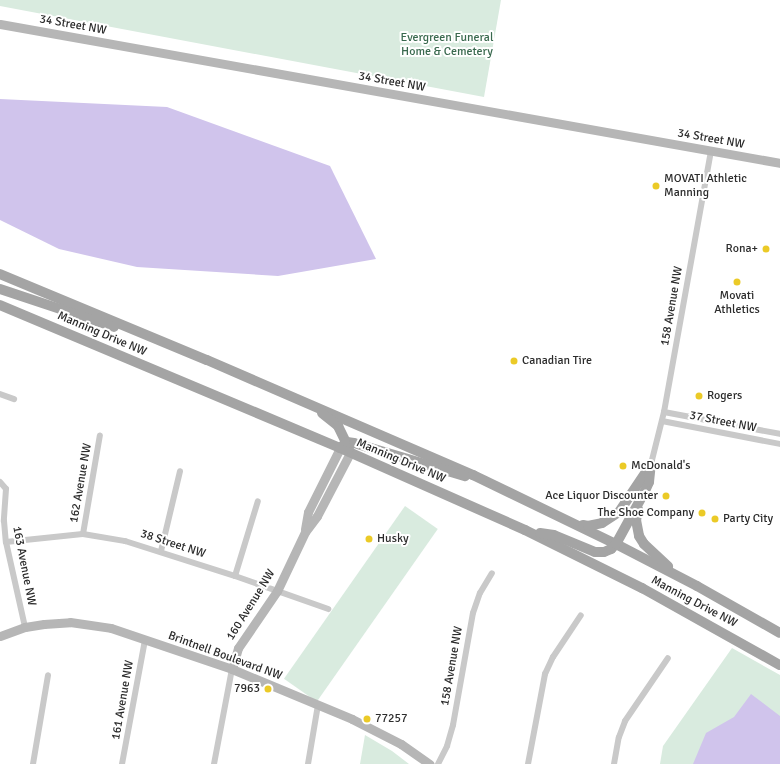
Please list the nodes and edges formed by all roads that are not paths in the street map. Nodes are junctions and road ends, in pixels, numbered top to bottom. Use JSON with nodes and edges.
{"nodes":[{"id":1,"x":0,"y":24,"type":"edge"},
{"id":2,"x":711,"y":151,"type":"junction"},
{"id":3,"x":780,"y":163,"type":"edge"},
{"id":4,"x":0,"y":274,"type":"edge"},
{"id":5,"x":0,"y":289,"type":"edge"},
{"id":6,"x":0,"y":305,"type":"edge"},
{"id":7,"x":0,"y":313,"type":"edge"},
{"id":8,"x":35,"y":320,"type":"junction"},
{"id":9,"x":145,"y":335,"type":"junction"},
{"id":10,"x":0,"y":394,"type":"edge"},
{"id":11,"x":14,"y":399,"type":"dead end"},
{"id":12,"x":315,"y":407,"type":"junction"},
{"id":13,"x":664,"y":412,"type":"junction"},
{"id":14,"x":662,"y":421,"type":"junction"},
{"id":15,"x":100,"y":434,"type":"dead end"},
{"id":16,"x":780,"y":434,"type":"edge"},
{"id":17,"x":780,"y":444,"type":"edge"},
{"id":18,"x":344,"y":446,"type":"junction"},
{"id":19,"x":350,"y":453,"type":"junction"},
{"id":20,"x":651,"y":464,"type":"junction"},
{"id":21,"x":180,"y":471,"type":"dead end"},
{"id":22,"x":473,"y":475,"type":"junction"},
{"id":23,"x":3,"y":484,"type":"edge"},
{"id":24,"x":258,"y":501,"type":"dead end"},
{"id":25,"x":640,"y":502,"type":"junction"},
{"id":26,"x":575,"y":523,"type":"junction"},
{"id":27,"x":525,"y":530,"type":"junction"},
{"id":28,"x":305,"y":532,"type":"junction"},
{"id":29,"x":83,"y":534,"type":"junction"},
{"id":30,"x":6,"y":542,"type":"junction"},
{"id":31,"x":616,"y":544,"type":"junction"},
{"id":32,"x":161,"y":551,"type":"junction"},
{"id":33,"x":492,"y":573,"type":"dead end"},
{"id":34,"x":235,"y":576,"type":"junction"},
{"id":35,"x":680,"y":577,"type":"junction"},
{"id":36,"x":277,"y":591,"type":"junction"},
{"id":37,"x":328,"y":609,"type":"dead end"},
{"id":38,"x":581,"y":615,"type":"dead end"},
{"id":39,"x":25,"y":627,"type":"junction"},
{"id":40,"x":780,"y":633,"type":"edge"},
{"id":41,"x":0,"y":636,"type":"edge"},
{"id":42,"x":145,"y":640,"type":"junction"},
{"id":43,"x":668,"y":658,"type":"dead end"},
{"id":44,"x":780,"y":665,"type":"edge"},
{"id":45,"x":232,"y":669,"type":"junction"},
{"id":46,"x":48,"y":675,"type":"dead end"},
{"id":47,"x":318,"y":705,"type":"junction"},
{"id":48,"x":33,"y":764,"type":"edge"},
{"id":49,"x":122,"y":764,"type":"edge"},
{"id":50,"x":214,"y":764,"type":"edge"},
{"id":51,"x":308,"y":764,"type":"edge"},
{"id":52,"x":430,"y":764,"type":"edge"},
{"id":53,"x":438,"y":764,"type":"edge"},
{"id":54,"x":528,"y":764,"type":"edge"},
{"id":55,"x":614,"y":764,"type":"edge"}],
"edges":[{"from":1,"to":2,"type":"street","name":"34 Street NW"},
{"from":2,"to":3,"type":"street","name":"34 Street NW"},
{"from":2,"to":13,"type":"street","name":"158 Avenue NW"},
{"from":4,"to":9,"type":"main road","name":"Manning Drive NW"},
{"from":5,"to":9,"type":"main road"},
{"from":6,"to":8,"type":"main road","name":"Manning Drive NW"},
{"from":7,"to":8,"type":"main road"},
{"from":8,"to":18,"type":"main road","name":"Manning Drive NW"},
{"from":9,"to":12,"type":"main road","name":"Manning Drive NW"},
{"from":10,"to":11,"type":"street"},
{"from":12,"to":18,"type":"main road"},
{"from":12,"to":22,"type":"main road","name":"Manning Drive NW"},
{"from":13,"to":14,"type":"street","name":"158 Avenue NW"},
{"from":13,"to":16,"type":"street","name":"37 Street NW"},
{"from":14,"to":17,"type":"street","name":"37 Street NW"},
{"from":14,"to":20,"type":"street","name":"158 Avenue NW"},
{"from":15,"to":29,"type":"street","name":"162 Avenue NW"},
{"from":18,"to":19,"type":"main road"},
{"from":18,"to":22,"type":"main road","name":"Manning Drive NW"},
{"from":18,"to":28,"type":"street","name":"160 Avenue NW"},
{"from":19,"to":27,"type":"main road","name":"Manning Drive NW"},
{"from":19,"to":28,"type":"street","name":"160 Avenue NW"},
{"from":20,"to":25,"type":"main road"},
{"from":20,"to":26,"type":"main road"},
{"from":21,"to":32,"type":"street"},
{"from":22,"to":26,"type":"main road","name":"Manning Drive NW"},
{"from":23,"to":30,"type":"street","name":"163 Avenue NW"},
{"from":24,"to":34,"type":"street"},
{"from":25,"to":31,"type":"main road"},
{"from":25,"to":35,"type":"main road"},
{"from":26,"to":31,"type":"main road","name":"Manning Drive NW"},
{"from":27,"to":31,"type":"main road"},
{"from":27,"to":44,"type":"main road","name":"Manning Drive NW"},
{"from":28,"to":36,"type":"street","name":"160 Avenue NW"},
{"from":29,"to":30,"type":"street","name":"38 Street NW"},
{"from":29,"to":32,"type":"street","name":"38 Street NW"},
{"from":30,"to":39,"type":"street","name":"163 Avenue NW"},
{"from":31,"to":35,"type":"main road","name":"Manning Drive NW"},
{"from":32,"to":34,"type":"street","name":"38 Street NW"},
{"from":33,"to":53,"type":"street","name":"158 Avenue NW"},
{"from":34,"to":36,"type":"street","name":"38 Street NW"},
{"from":35,"to":40,"type":"main road","name":"Manning Drive NW"},
{"from":36,"to":37,"type":"street","name":"38 Street NW"},
{"from":36,"to":45,"type":"street","name":"160 Avenue NW"},
{"from":38,"to":54,"type":"street"},
{"from":39,"to":41,"type":"street","name":"Brintnell Boulevard NW"},
{"from":39,"to":42,"type":"street","name":"Brintnell Boulevard NW"},
{"from":42,"to":45,"type":"street","name":"Brintnell Boulevard NW"},
{"from":42,"to":49,"type":"street","name":"161 Avenue NW"},
{"from":43,"to":55,"type":"street"},
{"from":45,"to":47,"type":"street","name":"Brintnell Boulevard NW"},
{"from":45,"to":50,"type":"street","name":"160 Avenue NW"},
{"from":46,"to":48,"type":"street"},
{"from":47,"to":51,"type":"street"},
{"from":47,"to":52,"type":"street","name":"Brintnell Boulevard NW"}]}
